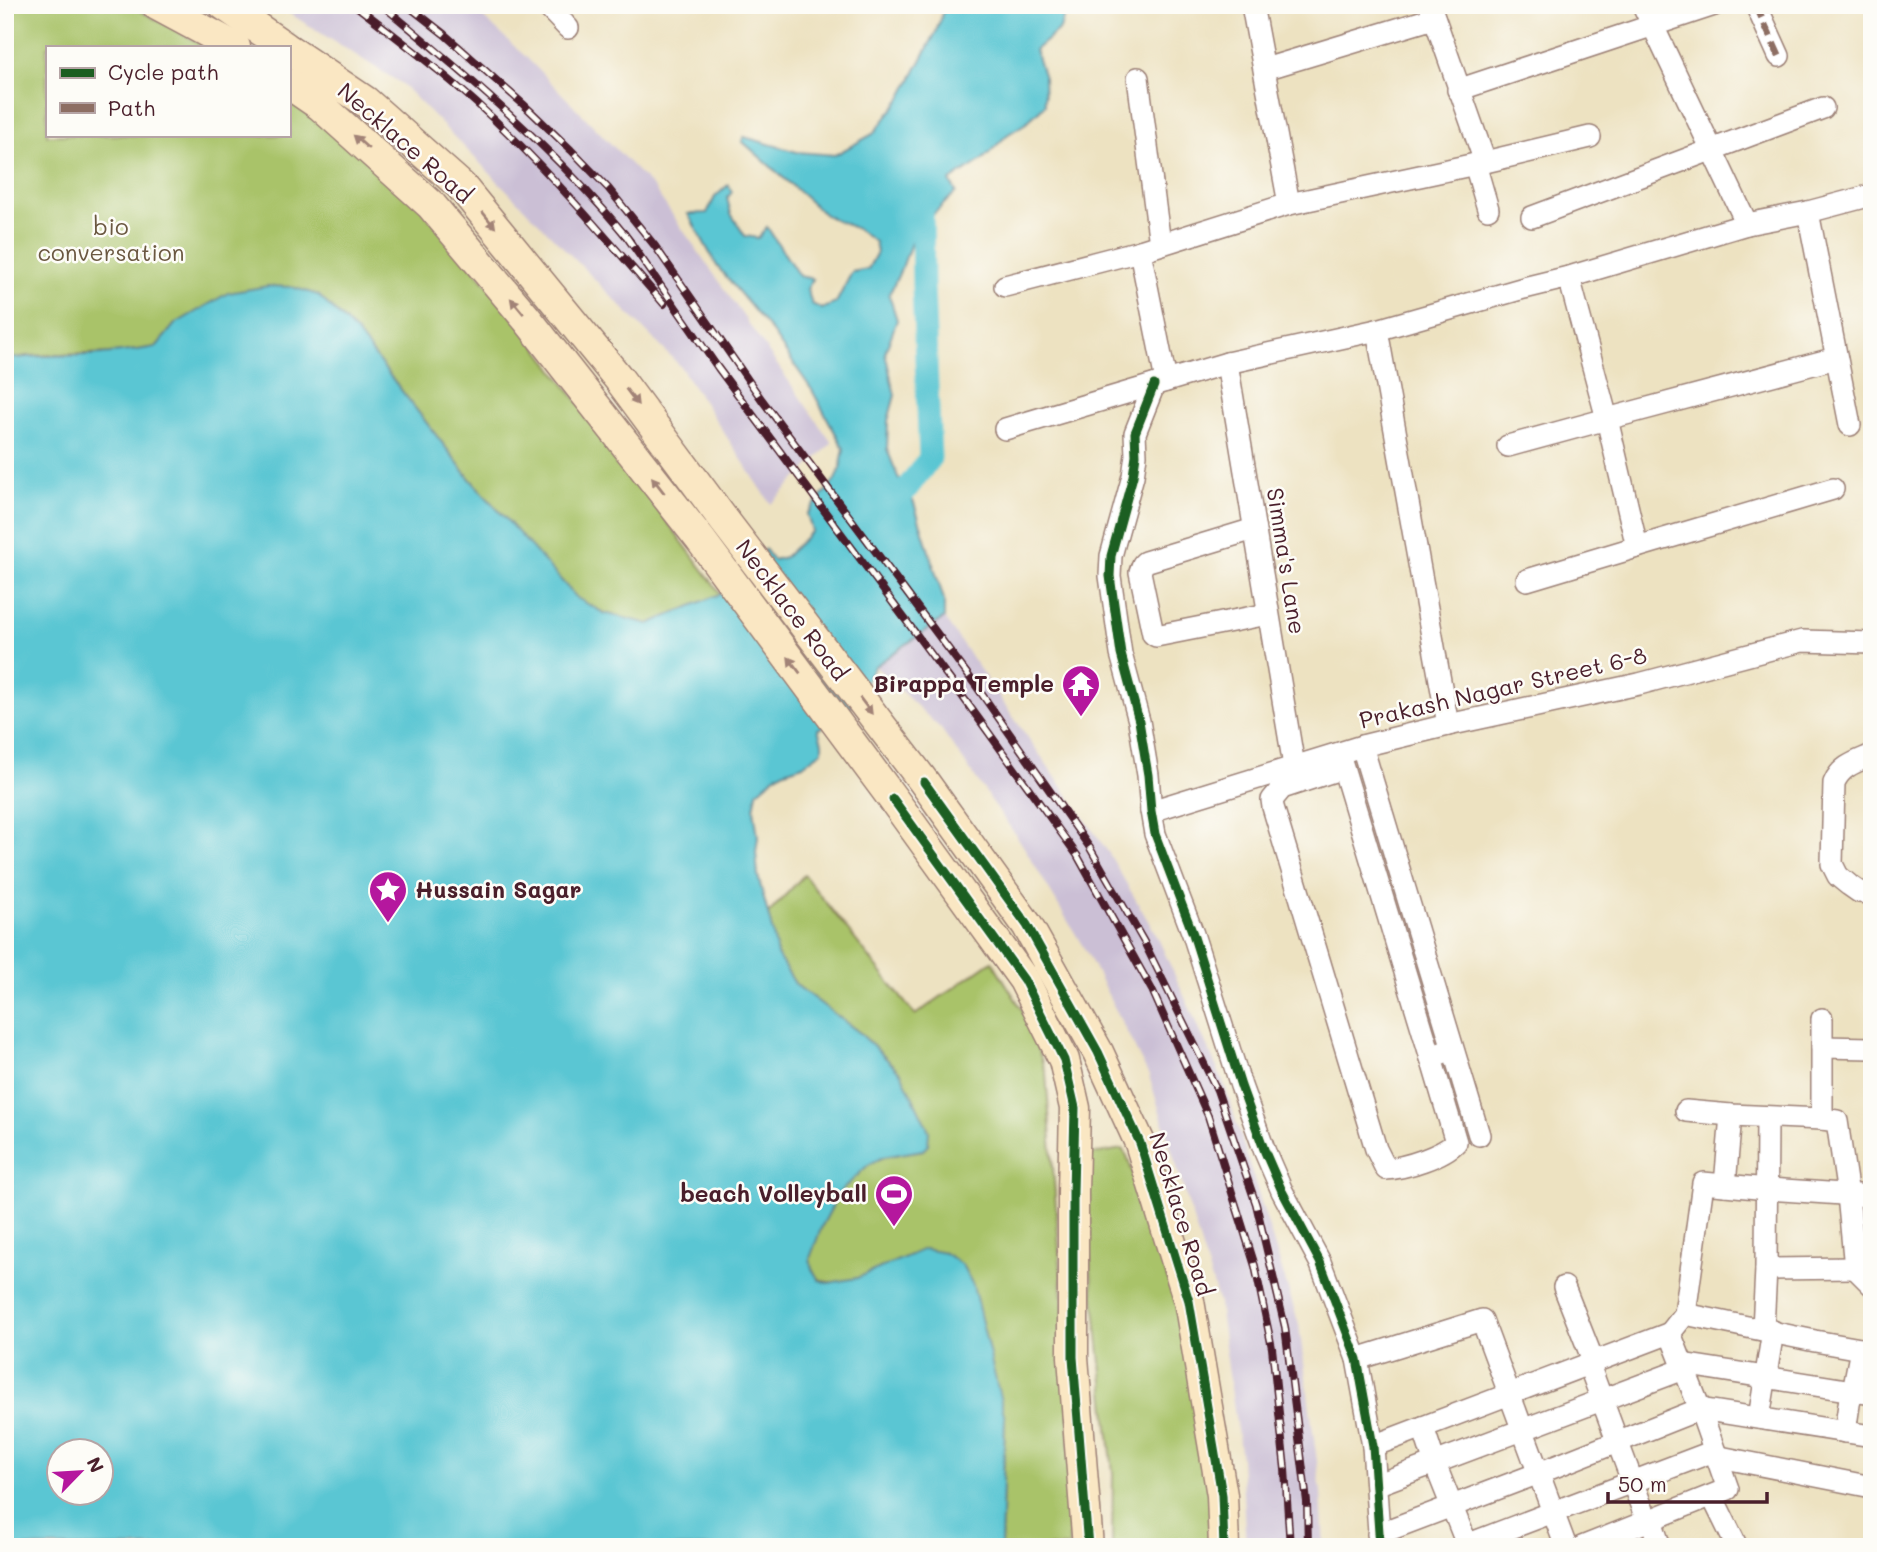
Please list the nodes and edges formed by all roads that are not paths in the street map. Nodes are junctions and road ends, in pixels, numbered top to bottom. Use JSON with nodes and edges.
{"nodes":[{"id":1,"x":157,"y":5,"type":"edge"},
{"id":2,"x":224,"y":5,"type":"edge"},
{"id":3,"x":546,"y":5,"type":"edge"},
{"id":4,"x":1252,"y":5,"type":"edge"},
{"id":5,"x":1643,"y":5,"type":"edge"},
{"id":6,"x":1714,"y":5,"type":"edge"},
{"id":7,"x":1756,"y":5,"type":"edge"},
{"id":8,"x":1432,"y":12,"type":"edge"},
{"id":9,"x":1653,"y":26,"type":"junction"},
{"id":10,"x":568,"y":28,"type":"dead end"},
{"id":11,"x":233,"y":46,"type":"edge"},
{"id":12,"x":284,"y":46,"type":"edge"},
{"id":13,"x":290,"y":50,"type":"edge"},
{"id":14,"x":1779,"y":56,"type":"dead end"},
{"id":15,"x":1265,"y":69,"type":"junction"},
{"id":16,"x":1138,"y":78,"type":"dead end"},
{"id":17,"x":290,"y":85,"type":"edge"},
{"id":18,"x":1458,"y":90,"type":"junction"},
{"id":19,"x":1823,"y":108,"type":"dead end"},
{"id":20,"x":1590,"y":137,"type":"dead end"},
{"id":21,"x":410,"y":141,"type":"junction"},
{"id":22,"x":1710,"y":150,"type":"junction"},
{"id":23,"x":1480,"y":163,"type":"junction"},
{"id":24,"x":388,"y":166,"type":"junction"},
{"id":25,"x":1872,"y":195,"type":"edge"},
{"id":26,"x":1289,"y":204,"type":"junction"},
{"id":27,"x":1488,"y":209,"type":"dead end"},
{"id":28,"x":1808,"y":212,"type":"junction"},
{"id":29,"x":1532,"y":216,"type":"dead end"},
{"id":30,"x":1748,"y":224,"type":"junction"},
{"id":31,"x":1160,"y":244,"type":"junction"},
{"id":32,"x":1140,"y":251,"type":"junction"},
{"id":33,"x":1569,"y":277,"type":"junction"},
{"id":34,"x":1005,"y":286,"type":"dead end"},
{"id":35,"x":1377,"y":330,"type":"junction"},
{"id":36,"x":1836,"y":358,"type":"junction"},
{"id":37,"x":1227,"y":363,"type":"junction"},
{"id":38,"x":1160,"y":383,"type":"junction"},
{"id":39,"x":1606,"y":419,"type":"junction"},
{"id":40,"x":1850,"y":425,"type":"dead end"},
{"id":41,"x":1005,"y":429,"type":"dead end"},
{"id":42,"x":1508,"y":446,"type":"dead end"},
{"id":43,"x":1833,"y":489,"type":"dead end"},
{"id":44,"x":1254,"y":528,"type":"junction"},
{"id":45,"x":1637,"y":548,"type":"junction"},
{"id":46,"x":1527,"y":580,"type":"dead end"},
{"id":47,"x":1268,"y":614,"type":"junction"},
{"id":48,"x":1872,"y":643,"type":"edge"},
{"id":49,"x":1448,"y":725,"type":"junction"},
{"id":50,"x":1362,"y":746,"type":"junction"},
{"id":51,"x":1872,"y":755,"type":"edge"},
{"id":52,"x":1341,"y":761,"type":"junction"},
{"id":53,"x":1294,"y":766,"type":"junction"},
{"id":54,"x":1151,"y":811,"type":"junction"},
{"id":55,"x":1872,"y":893,"type":"edge"},
{"id":56,"x":1822,"y":1019,"type":"dead end"},
{"id":57,"x":1822,"y":1047,"type":"junction"},
{"id":58,"x":1872,"y":1048,"type":"edge"},
{"id":59,"x":1452,"y":1049,"type":"junction"},
{"id":60,"x":1431,"y":1058,"type":"junction"},
{"id":61,"x":1117,"y":1094,"type":"junction"},
{"id":62,"x":1075,"y":1108,"type":"junction"},
{"id":63,"x":1686,"y":1111,"type":"dead end"},
{"id":64,"x":1731,"y":1115,"type":"junction"},
{"id":65,"x":1767,"y":1117,"type":"junction"},
{"id":66,"x":1822,"y":1119,"type":"junction"},
{"id":67,"x":1479,"y":1135,"type":"dead end"},
{"id":68,"x":1725,"y":1185,"type":"junction"},
{"id":69,"x":1768,"y":1189,"type":"junction"},
{"id":70,"x":1848,"y":1195,"type":"junction"},
{"id":71,"x":1872,"y":1196,"type":"edge"},
{"id":72,"x":1856,"y":1268,"type":"junction"},
{"id":73,"x":1766,"y":1269,"type":"junction"},
{"id":74,"x":1872,"y":1285,"type":"edge"},
{"id":75,"x":1564,"y":1287,"type":"dead end"},
{"id":76,"x":1685,"y":1314,"type":"junction"},
{"id":77,"x":1768,"y":1330,"type":"junction"},
{"id":78,"x":1670,"y":1334,"type":"junction"},
{"id":79,"x":1868,"y":1345,"type":"edge"},
{"id":80,"x":1357,"y":1359,"type":"junction"},
{"id":81,"x":1591,"y":1364,"type":"junction"},
{"id":82,"x":1683,"y":1366,"type":"junction"},
{"id":83,"x":1767,"y":1378,"type":"junction"},
{"id":84,"x":1862,"y":1392,"type":"edge"},
{"id":85,"x":1511,"y":1395,"type":"junction"},
{"id":86,"x":1602,"y":1401,"type":"junction"},
{"id":87,"x":1700,"y":1409,"type":"junction"},
{"id":88,"x":1759,"y":1418,"type":"junction"},
{"id":89,"x":1423,"y":1427,"type":"junction"},
{"id":90,"x":1524,"y":1431,"type":"junction"},
{"id":91,"x":1845,"y":1432,"type":"junction"},
{"id":92,"x":1872,"y":1436,"type":"edge"},
{"id":93,"x":1617,"y":1442,"type":"junction"},
{"id":94,"x":1373,"y":1446,"type":"junction"},
{"id":95,"x":1714,"y":1453,"type":"junction"},
{"id":96,"x":1435,"y":1464,"type":"junction"},
{"id":97,"x":1539,"y":1474,"type":"junction"},
{"id":98,"x":1632,"y":1481,"type":"junction"},
{"id":99,"x":1376,"y":1485,"type":"junction"},
{"id":100,"x":1872,"y":1487,"type":"edge"},
{"id":101,"x":1712,"y":1496,"type":"junction"},
{"id":102,"x":1452,"y":1507,"type":"junction"},
{"id":103,"x":1554,"y":1511,"type":"junction"},
{"id":104,"x":1649,"y":1521,"type":"junction"},
{"id":105,"x":1379,"y":1540,"type":"edge"},
{"id":106,"x":1465,"y":1546,"type":"edge"},
{"id":107,"x":1088,"y":1547,"type":"edge"},
{"id":108,"x":1224,"y":1547,"type":"edge"},
{"id":109,"x":1566,"y":1547,"type":"edge"},
{"id":110,"x":1582,"y":1547,"type":"edge"},
{"id":111,"x":1660,"y":1547,"type":"edge"},
{"id":112,"x":1737,"y":1547,"type":"edge"}],
"edges":[{"from":1,"to":11,"type":"main road"},
{"from":2,"to":12,"type":"main road","name":"Necklace Road"},
{"from":3,"to":10,"type":"street"},
{"from":4,"to":15,"type":"street"},
{"from":5,"to":9,"type":"street"},
{"from":6,"to":9,"type":"street"},
{"from":7,"to":14,"type":"street"},
{"from":8,"to":15,"type":"street"},
{"from":8,"to":18,"type":"street"},
{"from":9,"to":18,"type":"street"},
{"from":9,"to":22,"type":"street"},
{"from":13,"to":21,"type":"main road","name":"Necklace Road"},
{"from":15,"to":26,"type":"street"},
{"from":16,"to":31,"type":"street"},
{"from":24,"to":17,"type":"main road","name":"Necklace Road","one_way":true},
{"from":18,"to":23,"type":"street"},
{"from":19,"to":22,"type":"street"},
{"from":20,"to":23,"type":"street"},
{"from":21,"to":24,"type":"main road"},
{"from":21,"to":61,"type":"main road","name":"Necklace Road","one_way":true},
{"from":22,"to":29,"type":"street"},
{"from":22,"to":30,"type":"street"},
{"from":23,"to":26,"type":"street"},
{"from":23,"to":27,"type":"street"},
{"from":62,"to":24,"type":"main road","name":"Necklace Road","one_way":true},
{"from":25,"to":28,"type":"street"},
{"from":26,"to":31,"type":"street"},
{"from":28,"to":30,"type":"street"},
{"from":28,"to":36,"type":"street"},
{"from":30,"to":33,"type":"street"},
{"from":31,"to":32,"type":"street"},
{"from":32,"to":34,"type":"street"},
{"from":32,"to":38,"type":"street"},
{"from":33,"to":35,"type":"street"},
{"from":33,"to":39,"type":"street"},
{"from":35,"to":37,"type":"street"},
{"from":35,"to":49,"type":"street"},
{"from":36,"to":39,"type":"street"},
{"from":36,"to":40,"type":"street"},
{"from":37,"to":38,"type":"street"},
{"from":37,"to":44,"type":"street","name":"Simma's Lane"},
{"from":38,"to":41,"type":"street"},
{"from":38,"to":54,"type":"street"},
{"from":39,"to":42,"type":"street"},
{"from":39,"to":45,"type":"street"},
{"from":43,"to":45,"type":"street"},
{"from":44,"to":47,"type":"street","name":"Simma's Lane"},
{"from":44,"to":47,"type":"street"},
{"from":45,"to":46,"type":"street"},
{"from":47,"to":53,"type":"street","name":"Simma's Lane"},
{"from":48,"to":49,"type":"street","name":"Prakash Nagar Street 6-8"},
{"from":49,"to":50,"type":"street","name":"Prakash Nagar Street 6-8"},
{"from":50,"to":52,"type":"street","name":"Prakash Nagar Street 6-8"},
{"from":50,"to":59,"type":"street"},
{"from":51,"to":55,"type":"street"},
{"from":52,"to":53,"type":"street","name":"Prakash Nagar Street 6-8"},
{"from":52,"to":60,"type":"street"},
{"from":52,"to":60,"type":"street"},
{"from":53,"to":54,"type":"street","name":"Prakash Nagar Street 6-8"},
{"from":54,"to":80,"type":"street"},
{"from":56,"to":57,"type":"street"},
{"from":57,"to":58,"type":"street"},
{"from":57,"to":66,"type":"street"},
{"from":59,"to":60,"type":"street"},
{"from":59,"to":67,"type":"street"},
{"from":61,"to":62,"type":"main road"},
{"from":61,"to":108,"type":"main road","name":"Necklace Road"},
{"from":62,"to":107,"type":"main road","name":"Necklace Road"},
{"from":63,"to":64,"type":"street"},
{"from":64,"to":65,"type":"street"},
{"from":64,"to":68,"type":"street"},
{"from":65,"to":66,"type":"street"},
{"from":65,"to":69,"type":"street"},
{"from":66,"to":70,"type":"street"},
{"from":68,"to":69,"type":"street"},
{"from":68,"to":76,"type":"street"},
{"from":69,"to":70,"type":"street"},
{"from":69,"to":73,"type":"street"},
{"from":70,"to":71,"type":"street"},
{"from":70,"to":72,"type":"street"},
{"from":72,"to":73,"type":"street"},
{"from":72,"to":74,"type":"street"},
{"from":73,"to":77,"type":"street"},
{"from":75,"to":81,"type":"street"},
{"from":76,"to":77,"type":"street"},
{"from":76,"to":78,"type":"street"},
{"from":77,"to":79,"type":"street"},
{"from":77,"to":83,"type":"street"},
{"from":78,"to":81,"type":"street"},
{"from":78,"to":82,"type":"street"},
{"from":79,"to":84,"type":"street"},
{"from":80,"to":85,"type":"street"},
{"from":80,"to":94,"type":"street"},
{"from":81,"to":85,"type":"street"},
{"from":81,"to":86,"type":"street"},
{"from":82,"to":83,"type":"street"},
{"from":82,"to":86,"type":"street"},
{"from":82,"to":87,"type":"street"},
{"from":83,"to":84,"type":"street"},
{"from":83,"to":88,"type":"street"},
{"from":84,"to":91,"type":"street"},
{"from":85,"to":89,"type":"street"},
{"from":85,"to":90,"type":"street"},
{"from":86,"to":90,"type":"street"},
{"from":86,"to":93,"type":"street"},
{"from":87,"to":88,"type":"street"},
{"from":87,"to":93,"type":"street"},
{"from":87,"to":95,"type":"street"},
{"from":88,"to":91,"type":"street"},
{"from":89,"to":94,"type":"street"},
{"from":89,"to":96,"type":"street"},
{"from":90,"to":96,"type":"street"},
{"from":90,"to":97,"type":"street"},
{"from":91,"to":92,"type":"street"},
{"from":93,"to":97,"type":"street"},
{"from":93,"to":98,"type":"street"},
{"from":94,"to":99,"type":"street"},
{"from":95,"to":98,"type":"street"},
{"from":95,"to":100,"type":"street"},
{"from":95,"to":101,"type":"street"},
{"from":96,"to":99,"type":"street"},
{"from":96,"to":102,"type":"street"},
{"from":97,"to":102,"type":"street"},
{"from":97,"to":103,"type":"street"},
{"from":98,"to":103,"type":"street"},
{"from":98,"to":104,"type":"street"},
{"from":99,"to":105,"type":"street"},
{"from":101,"to":104,"type":"street"},
{"from":101,"to":112,"type":"street"},
{"from":102,"to":105,"type":"street"},
{"from":102,"to":106,"type":"street"},
{"from":103,"to":106,"type":"street"},
{"from":103,"to":109,"type":"street"},
{"from":104,"to":110,"type":"street"},
{"from":104,"to":111,"type":"street"}]}
